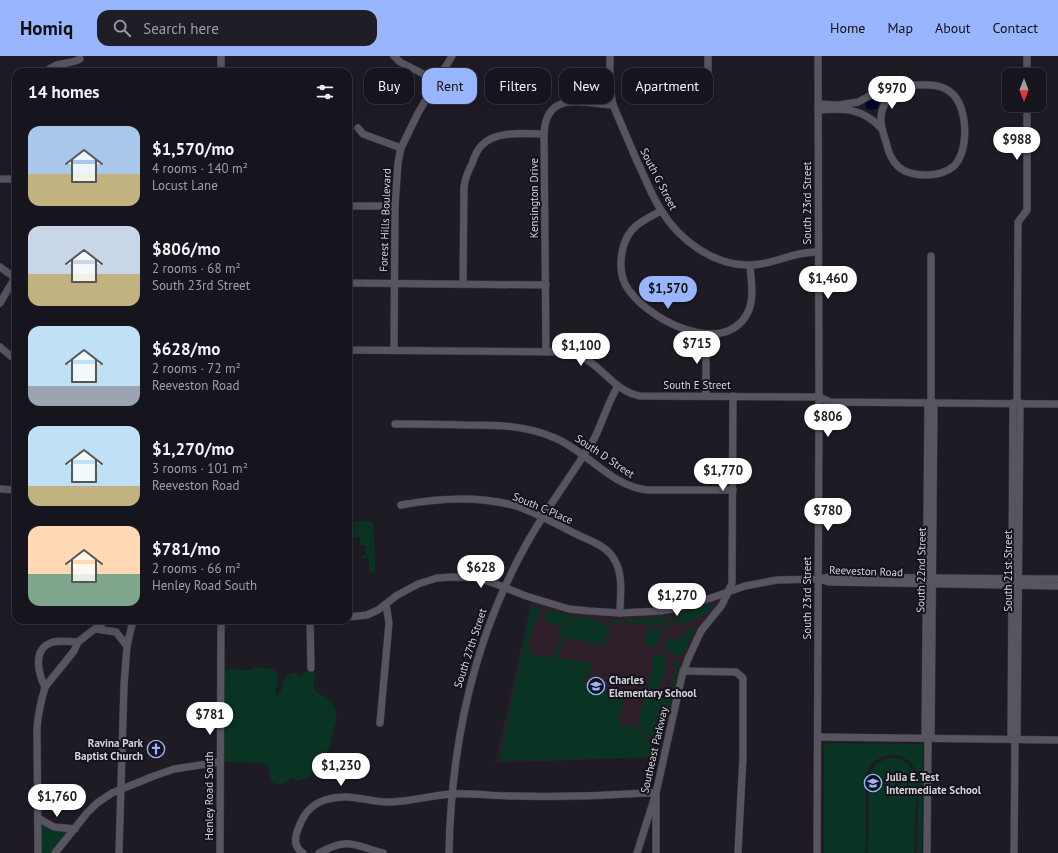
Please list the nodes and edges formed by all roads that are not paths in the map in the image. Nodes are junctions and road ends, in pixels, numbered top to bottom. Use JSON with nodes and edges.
{"nodes":[{"id":1,"x":221,"y":56,"type":"edge"},
{"id":2,"x":394,"y":56,"type":"edge"},
{"id":3,"x":452,"y":56,"type":"edge"},
{"id":4,"x":610,"y":56,"type":"edge"},
{"id":5,"x":708,"y":56,"type":"edge"},
{"id":6,"x":818,"y":56,"type":"edge"},
{"id":7,"x":1027,"y":56,"type":"edge"},
{"id":8,"x":80,"y":59,"type":"dead end"},
{"id":9,"x":51,"y":68,"type":"edge"},
{"id":10,"x":221,"y":68,"type":"edge"},
{"id":11,"x":445,"y":68,"type":"edge"},
{"id":12,"x":708,"y":68,"type":"edge"},
{"id":13,"x":1027,"y":68,"type":"edge"},
{"id":14,"x":422,"y":73,"type":"edge"},
{"id":15,"x":898,"y":86,"type":"junction"},
{"id":16,"x":423,"y":104,"type":"edge"},
{"id":17,"x":613,"y":105,"type":"junction"},
{"id":18,"x":818,"y":107,"type":"junction"},
{"id":19,"x":1027,"y":112,"type":"edge"},
{"id":20,"x":358,"y":128,"type":"dead end"},
{"id":21,"x":882,"y":129,"type":"junction"},
{"id":22,"x":544,"y":134,"type":"junction"},
{"id":23,"x":401,"y":148,"type":"junction"},
{"id":24,"x":0,"y":179,"type":"edge"},
{"id":25,"x":12,"y":179,"type":"edge"},
{"id":26,"x":352,"y":206,"type":"edge"},
{"id":27,"x":395,"y":206,"type":"junction"},
{"id":28,"x":661,"y":211,"type":"junction"},
{"id":29,"x":818,"y":252,"type":"junction"},
{"id":30,"x":931,"y":256,"type":"dead end"},
{"id":31,"x":750,"y":265,"type":"junction"},
{"id":32,"x":0,"y":267,"type":"edge"},
{"id":33,"x":12,"y":274,"type":"edge"},
{"id":34,"x":12,"y":281,"type":"edge"},
{"id":35,"x":352,"y":283,"type":"edge"},
{"id":36,"x":394,"y":284,"type":"junction"},
{"id":37,"x":463,"y":284,"type":"junction"},
{"id":38,"x":546,"y":285,"type":"junction"},
{"id":39,"x":0,"y":303,"type":"edge"},
{"id":40,"x":706,"y":334,"type":"junction"},
{"id":41,"x":0,"y":347,"type":"edge"},
{"id":42,"x":352,"y":350,"type":"edge"},
{"id":43,"x":394,"y":350,"type":"junction"},
{"id":44,"x":546,"y":352,"type":"junction"},
{"id":45,"x":12,"y":357,"type":"dead end"},
{"id":46,"x":618,"y":386,"type":"junction"},
{"id":47,"x":706,"y":396,"type":"junction"},
{"id":48,"x":733,"y":396,"type":"junction"},
{"id":49,"x":819,"y":397,"type":"junction"},
{"id":50,"x":931,"y":403,"type":"junction"},
{"id":51,"x":1016,"y":403,"type":"junction"},
{"id":52,"x":1058,"y":404,"type":"edge"},
{"id":53,"x":395,"y":424,"type":"dead end"},
{"id":54,"x":585,"y":455,"type":"junction"},
{"id":55,"x":0,"y":489,"type":"edge"},
{"id":56,"x":12,"y":490,"type":"edge"},
{"id":57,"x":733,"y":490,"type":"junction"},
{"id":58,"x":401,"y":505,"type":"dead end"},
{"id":59,"x":542,"y":518,"type":"junction"},
{"id":60,"x":818,"y":579,"type":"junction"},
{"id":61,"x":1058,"y":579,"type":"edge"},
{"id":62,"x":929,"y":581,"type":"junction"},
{"id":63,"x":1015,"y":582,"type":"junction"},
{"id":64,"x":1058,"y":586,"type":"edge"},
{"id":65,"x":505,"y":587,"type":"junction"},
{"id":66,"x":729,"y":591,"type":"junction"},
{"id":67,"x":386,"y":604,"type":"junction"},
{"id":68,"x":620,"y":613,"type":"junction"},
{"id":69,"x":352,"y":617,"type":"edge"},
{"id":70,"x":102,"y":624,"type":"edge"},
{"id":71,"x":132,"y":624,"type":"edge"},
{"id":72,"x":221,"y":624,"type":"edge"},
{"id":73,"x":310,"y":624,"type":"edge"},
{"id":74,"x":96,"y":629,"type":"junction"},
{"id":75,"x":78,"y":642,"type":"junction"},
{"id":76,"x":127,"y":646,"type":"junction"},
{"id":77,"x":311,"y":668,"type":"dead end"},
{"id":78,"x":683,"y":671,"type":"junction"},
{"id":79,"x":45,"y":687,"type":"junction"},
{"id":80,"x":380,"y":722,"type":"dead end"},
{"id":81,"x":818,"y":737,"type":"junction"},
{"id":82,"x":928,"y":738,"type":"junction"},
{"id":83,"x":1015,"y":739,"type":"junction"},
{"id":84,"x":1058,"y":740,"type":"edge"},
{"id":85,"x":220,"y":762,"type":"junction"},
{"id":86,"x":121,"y":790,"type":"junction"},
{"id":87,"x":656,"y":793,"type":"junction"},
{"id":88,"x":452,"y":794,"type":"junction"},
{"id":89,"x":38,"y":818,"type":"junction"},
{"id":90,"x":75,"y":828,"type":"junction"},
{"id":91,"x":38,"y":853,"type":"edge"},
{"id":92,"x":56,"y":853,"type":"edge"},
{"id":93,"x":119,"y":853,"type":"edge"},
{"id":94,"x":220,"y":853,"type":"edge"},
{"id":95,"x":303,"y":853,"type":"edge"},
{"id":96,"x":319,"y":853,"type":"edge"},
{"id":97,"x":383,"y":853,"type":"edge"},
{"id":98,"x":449,"y":853,"type":"edge"},
{"id":99,"x":637,"y":853,"type":"edge"},
{"id":100,"x":656,"y":853,"type":"edge"},
{"id":101,"x":738,"y":853,"type":"edge"},
{"id":102,"x":817,"y":853,"type":"edge"},
{"id":103,"x":927,"y":853,"type":"edge"},
{"id":104,"x":1014,"y":853,"type":"edge"}],
"edges":[{"from":1,"to":10,"type":"street"},
{"from":2,"to":14,"type":"street"},
{"from":3,"to":11,"type":"street","name":"Forest Hills Boulevard"},
{"from":4,"to":17,"type":"street","name":"South G Street"},
{"from":5,"to":12,"type":"street"},
{"from":6,"to":18,"type":"street","name":"South 23rd Street"},
{"from":7,"to":13,"type":"street"},
{"from":8,"to":9,"type":"street"},
{"from":15,"to":18,"type":"street"},
{"from":15,"to":21,"type":"street"},
{"from":15,"to":21,"type":"street"},
{"from":16,"to":23,"type":"street","name":"Forest Hills Boulevard"},
{"from":17,"to":22,"type":"street","name":"Kensington Drive"},
{"from":17,"to":28,"type":"street","name":"South G Street"},
{"from":18,"to":21,"type":"street"},
{"from":18,"to":29,"type":"street","name":"South 23rd Street"},
{"from":19,"to":51,"type":"street","name":"South 21st Street"},
{"from":20,"to":23,"type":"street"},
{"from":22,"to":37,"type":"street"},
{"from":22,"to":38,"type":"street","name":"Kensington Drive"},
{"from":23,"to":27,"type":"street","name":"Forest Hills Boulevard"},
{"from":24,"to":25,"type":"street"},
{"from":26,"to":27,"type":"street"},
{"from":27,"to":36,"type":"street","name":"Forest Hills Boulevard"},
{"from":28,"to":31,"type":"street","name":"South G Street"},
{"from":28,"to":40,"type":"street"},
{"from":29,"to":31,"type":"street","name":"South G Street"},
{"from":29,"to":49,"type":"street","name":"South 23rd Street"},
{"from":30,"to":50,"type":"street","name":"South 22nd Street"},
{"from":31,"to":40,"type":"street"},
{"from":32,"to":33,"type":"street"},
{"from":34,"to":39,"type":"street"},
{"from":35,"to":36,"type":"street"},
{"from":36,"to":37,"type":"street"},
{"from":36,"to":43,"type":"street","name":"Forest Hills Boulevard"},
{"from":37,"to":38,"type":"street"},
{"from":38,"to":44,"type":"street","name":"Kensington Drive"},
{"from":40,"to":47,"type":"street"},
{"from":41,"to":45,"type":"street"},
{"from":42,"to":43,"type":"street","name":"South E Street"},
{"from":43,"to":44,"type":"street","name":"South E Street"},
{"from":44,"to":46,"type":"street","name":"South E Street"},
{"from":46,"to":47,"type":"street","name":"South E Street"},
{"from":46,"to":54,"type":"street","name":"South 27th Street"},
{"from":47,"to":48,"type":"street","name":"South E Street"},
{"from":48,"to":49,"type":"street","name":"South E Street"},
{"from":48,"to":57,"type":"street"},
{"from":49,"to":50,"type":"street","name":"South E Street"},
{"from":49,"to":60,"type":"street","name":"South 23rd Street"},
{"from":50,"to":51,"type":"street","name":"South E Street"},
{"from":50,"to":62,"type":"street","name":"South 22nd Street"},
{"from":51,"to":52,"type":"street","name":"South E Street"},
{"from":51,"to":63,"type":"street","name":"South 21st Street"},
{"from":53,"to":54,"type":"street","name":"South D Street"},
{"from":54,"to":57,"type":"street","name":"South D Street"},
{"from":54,"to":59,"type":"street","name":"South 27th Street"},
{"from":55,"to":56,"type":"street"},
{"from":57,"to":66,"type":"street"},
{"from":58,"to":59,"type":"street","name":"South C Place"},
{"from":59,"to":65,"type":"street","name":"South 27th Street"},
{"from":59,"to":68,"type":"street","name":"South C Place"},
{"from":60,"to":62,"type":"street","name":"Reeveston Road"},
{"from":60,"to":66,"type":"street","name":"Reeveston Road"},
{"from":60,"to":81,"type":"street","name":"South 23rd Street"},
{"from":61,"to":63,"type":"street","name":"Reeveston Road"},
{"from":62,"to":63,"type":"street","name":"Reeveston Road"},
{"from":62,"to":82,"type":"street","name":"South 22nd Street"},
{"from":63,"to":64,"type":"street","name":"Reeveston Road"},
{"from":63,"to":83,"type":"street","name":"South 21st Street"},
{"from":65,"to":67,"type":"street","name":"Reeveston Road"},
{"from":65,"to":68,"type":"street","name":"Reeveston Road"},
{"from":65,"to":88,"type":"street","name":"South 27th Street"},
{"from":66,"to":68,"type":"street","name":"Reeveston Road"},
{"from":66,"to":78,"type":"street","name":"Southeast Parkway"},
{"from":67,"to":69,"type":"street","name":"Reeveston Road"},
{"from":67,"to":80,"type":"street"},
{"from":70,"to":74,"type":"street"},
{"from":71,"to":76,"type":"street"},
{"from":72,"to":85,"type":"street","name":"Henley Road South"},
{"from":73,"to":77,"type":"street"},
{"from":74,"to":75,"type":"street"},
{"from":74,"to":76,"type":"street"},
{"from":75,"to":79,"type":"street"},
{"from":75,"to":79,"type":"street"},
{"from":76,"to":86,"type":"street"},
{"from":78,"to":87,"type":"street","name":"Southeast Parkway"},
{"from":78,"to":101,"type":"street"},
{"from":79,"to":89,"type":"street"},
{"from":81,"to":82,"type":"street"},
{"from":81,"to":102,"type":"street","name":"South 23rd Street"},
{"from":82,"to":83,"type":"street"},
{"from":82,"to":103,"type":"street","name":"South 22nd Street"},
{"from":83,"to":84,"type":"street"},
{"from":83,"to":104,"type":"street","name":"South 21st Street"},
{"from":85,"to":86,"type":"street"},
{"from":85,"to":94,"type":"street","name":"Henley Road South"},
{"from":86,"to":90,"type":"street"},
{"from":86,"to":93,"type":"street"},
{"from":87,"to":88,"type":"street"},
{"from":87,"to":99,"type":"street","name":"Southeast Parkway"},
{"from":87,"to":100,"type":"street"},
{"from":88,"to":95,"type":"street"},
{"from":88,"to":98,"type":"street","name":"South 27th Street"},
{"from":89,"to":90,"type":"street"},
{"from":89,"to":91,"type":"street"},
{"from":90,"to":92,"type":"street"},
{"from":96,"to":97,"type":"street"}]}
